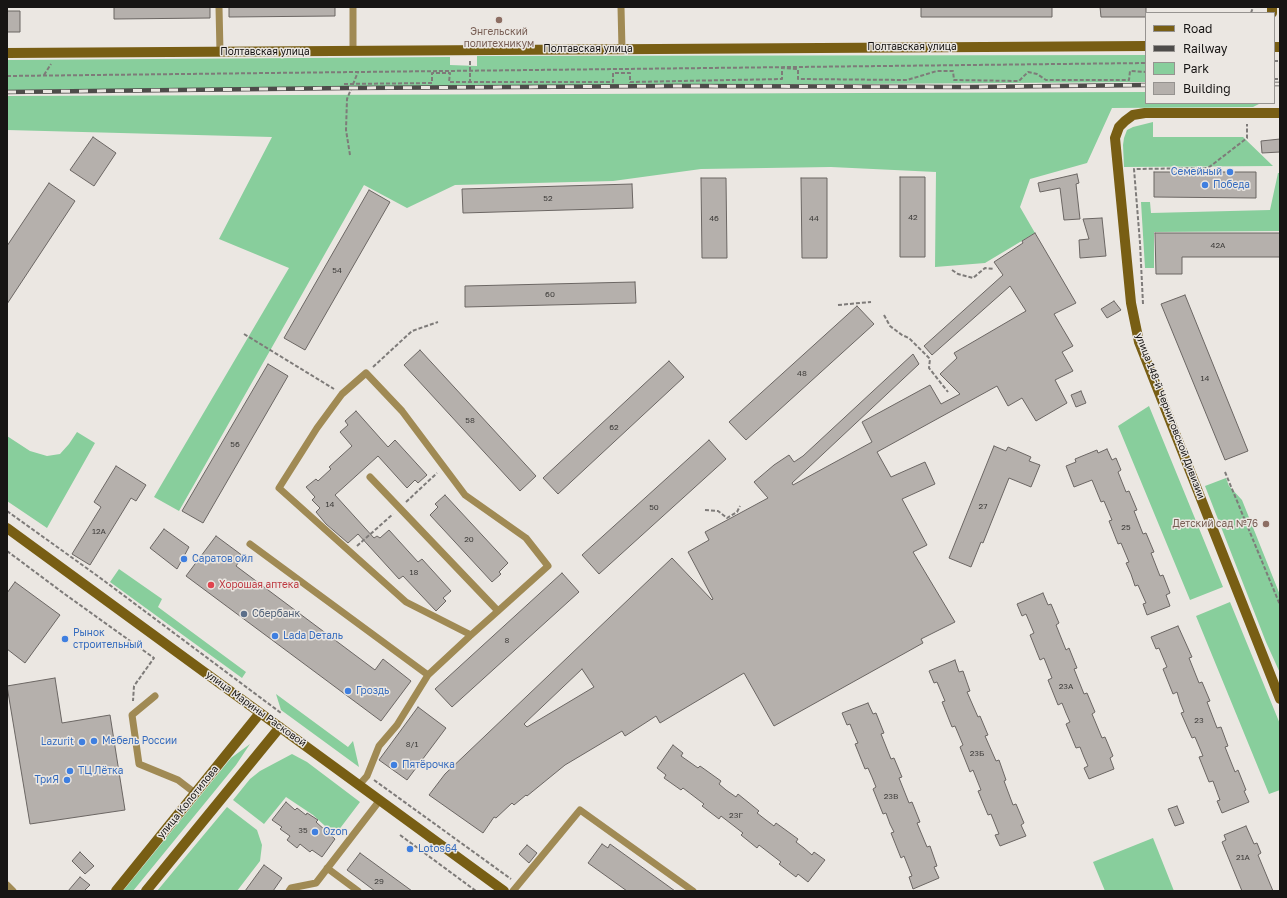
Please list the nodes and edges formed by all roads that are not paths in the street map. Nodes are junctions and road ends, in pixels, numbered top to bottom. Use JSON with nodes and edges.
{"nodes":[{"id":1,"x":219,"y":7,"type":"edge"},
{"id":2,"x":353,"y":7,"type":"edge"},
{"id":3,"x":622,"y":7,"type":"edge"},
{"id":4,"x":1145,"y":46,"type":"edge"},
{"id":5,"x":622,"y":49,"type":"junction"},
{"id":6,"x":353,"y":51,"type":"junction"},
{"id":7,"x":220,"y":52,"type":"junction"},
{"id":8,"x":7,"y":53,"type":"edge"},
{"id":9,"x":1276,"y":110,"type":"edge"},
{"id":10,"x":370,"y":478,"type":"dead end"},
{"id":11,"x":7,"y":528,"type":"edge"},
{"id":12,"x":250,"y":544,"type":"dead end"},
{"id":13,"x":498,"y":611,"type":"junction"},
{"id":14,"x":471,"y":635,"type":"junction"},
{"id":15,"x":428,"y":675,"type":"junction"},
{"id":16,"x":154,"y":696,"type":"dead end"},
{"id":17,"x":1280,"y":699,"type":"edge"},
{"id":18,"x":260,"y":713,"type":"junction"},
{"id":19,"x":280,"y":727,"type":"junction"},
{"id":20,"x":359,"y":785,"type":"junction"},
{"id":21,"x":195,"y":793,"type":"junction"},
{"id":22,"x":380,"y":800,"type":"junction"},
{"id":23,"x":327,"y":868,"type":"junction"},
{"id":24,"x":7,"y":885,"type":"edge"},
{"id":25,"x":13,"y":891,"type":"edge"},
{"id":26,"x":116,"y":891,"type":"edge"},
{"id":27,"x":146,"y":891,"type":"edge"},
{"id":28,"x":289,"y":891,"type":"edge"},
{"id":29,"x":358,"y":891,"type":"edge"},
{"id":30,"x":504,"y":891,"type":"edge"},
{"id":31,"x":513,"y":891,"type":"edge"},
{"id":32,"x":693,"y":891,"type":"edge"}],
"edges":[{"from":1,"to":7,"type":"lane"},
{"from":2,"to":6,"type":"lane"},
{"from":3,"to":5,"type":"lane"},
{"from":4,"to":5,"type":"street","name":"Полтавская улица"},
{"from":5,"to":6,"type":"street","name":"Полтавская улица"},
{"from":6,"to":7,"type":"street","name":"Полтавская улица"},
{"from":7,"to":8,"type":"street","name":"Полтавская улица"},
{"from":9,"to":17,"type":"street","name":"улица 148-й Черниговской Дивизии"},
{"from":10,"to":13,"type":"lane"},
{"from":11,"to":18,"type":"street","name":"улица Марины Расковой"},
{"from":12,"to":15,"type":"lane"},
{"from":13,"to":14,"type":"lane"},
{"from":13,"to":14,"type":"lane"},
{"from":14,"to":15,"type":"lane"},
{"from":15,"to":20,"type":"lane"},
{"from":16,"to":21,"type":"lane"},
{"from":18,"to":19,"type":"street","name":"улица Марины Расковой"},
{"from":18,"to":21,"type":"street","name":"улица Колотилова"},
{"from":19,"to":20,"type":"street","name":"улица Марины Расковой"},
{"from":19,"to":27,"type":"street"},
{"from":20,"to":22,"type":"street","name":"улица Марины Расковой"},
{"from":21,"to":26,"type":"street","name":"улица Колотилова"},
{"from":22,"to":23,"type":"lane"},
{"from":22,"to":30,"type":"street","name":"улица Марины Расковой"},
{"from":23,"to":28,"type":"lane"},
{"from":23,"to":29,"type":"lane"},
{"from":24,"to":25,"type":"lane"},
{"from":31,"to":32,"type":"lane"}]}
